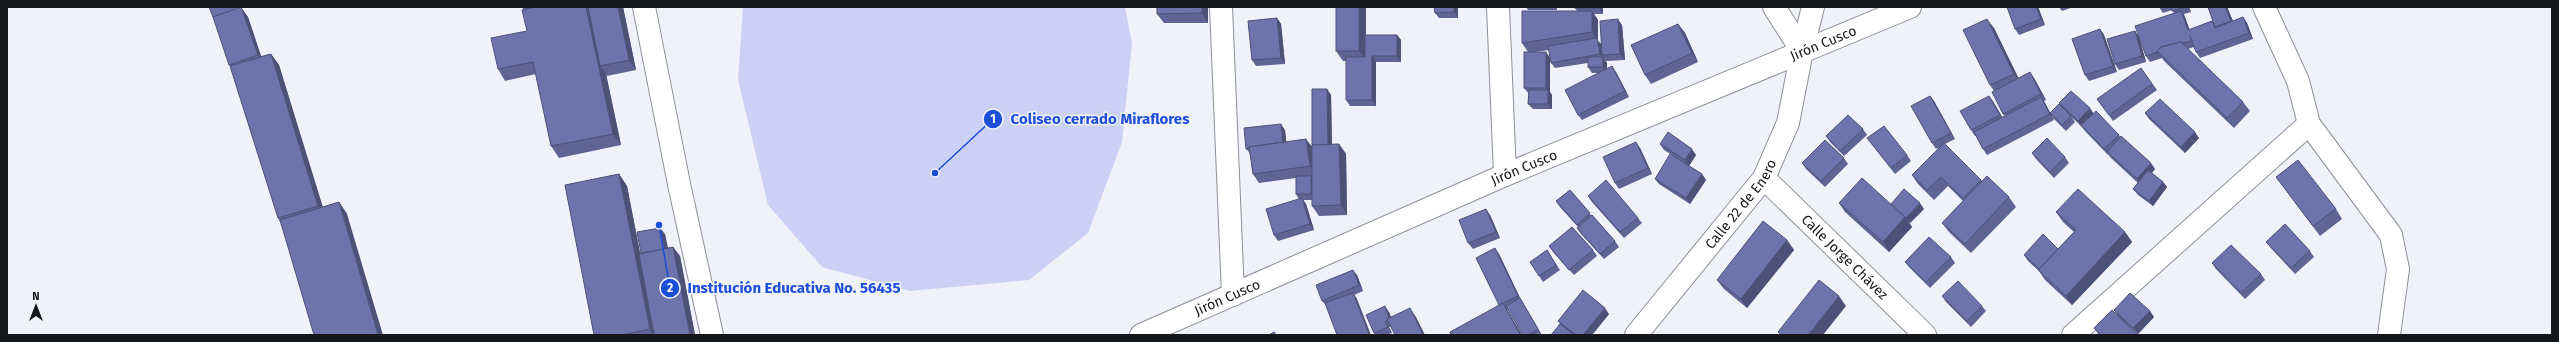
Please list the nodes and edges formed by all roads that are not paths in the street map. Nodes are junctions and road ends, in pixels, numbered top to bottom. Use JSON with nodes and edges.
{"nodes":[{"id":1,"x":644,"y":7,"type":"edge"},
{"id":2,"x":1221,"y":7,"type":"edge"},
{"id":3,"x":1498,"y":7,"type":"edge"},
{"id":4,"x":1774,"y":7,"type":"edge"},
{"id":5,"x":1813,"y":7,"type":"edge"},
{"id":6,"x":1910,"y":7,"type":"edge"},
{"id":7,"x":2264,"y":7,"type":"edge"},
{"id":8,"x":1802,"y":51,"type":"junction"},
{"id":9,"x":2308,"y":124,"type":"junction"},
{"id":10,"x":1505,"y":175,"type":"junction"},
{"id":11,"x":1764,"y":178,"type":"junction"},
{"id":12,"x":1233,"y":296,"type":"junction"},
{"id":13,"x":712,"y":335,"type":"edge"},
{"id":14,"x":1141,"y":335,"type":"edge"},
{"id":15,"x":1636,"y":335,"type":"edge"},
{"id":16,"x":1925,"y":335,"type":"edge"},
{"id":17,"x":2073,"y":335,"type":"edge"},
{"id":18,"x":2389,"y":335,"type":"edge"}],
"edges":[{"from":1,"to":13,"type":"street"},
{"from":2,"to":12,"type":"street"},
{"from":3,"to":10,"type":"street"},
{"from":4,"to":8,"type":"street"},
{"from":5,"to":8,"type":"street","name":"Calle 22 de Enero"},
{"from":6,"to":8,"type":"street","name":"Jirón Cusco"},
{"from":7,"to":9,"type":"street"},
{"from":8,"to":10,"type":"street","name":"Jirón Cusco"},
{"from":8,"to":11,"type":"street","name":"Calle 22 de Enero"},
{"from":9,"to":17,"type":"street"},
{"from":9,"to":18,"type":"street"},
{"from":10,"to":12,"type":"street","name":"Jirón Cusco"},
{"from":11,"to":15,"type":"street","name":"Calle 22 de Enero"},
{"from":11,"to":16,"type":"street","name":"Calle Jorge Chávez"},
{"from":12,"to":14,"type":"street","name":"Jirón Cusco"}]}
